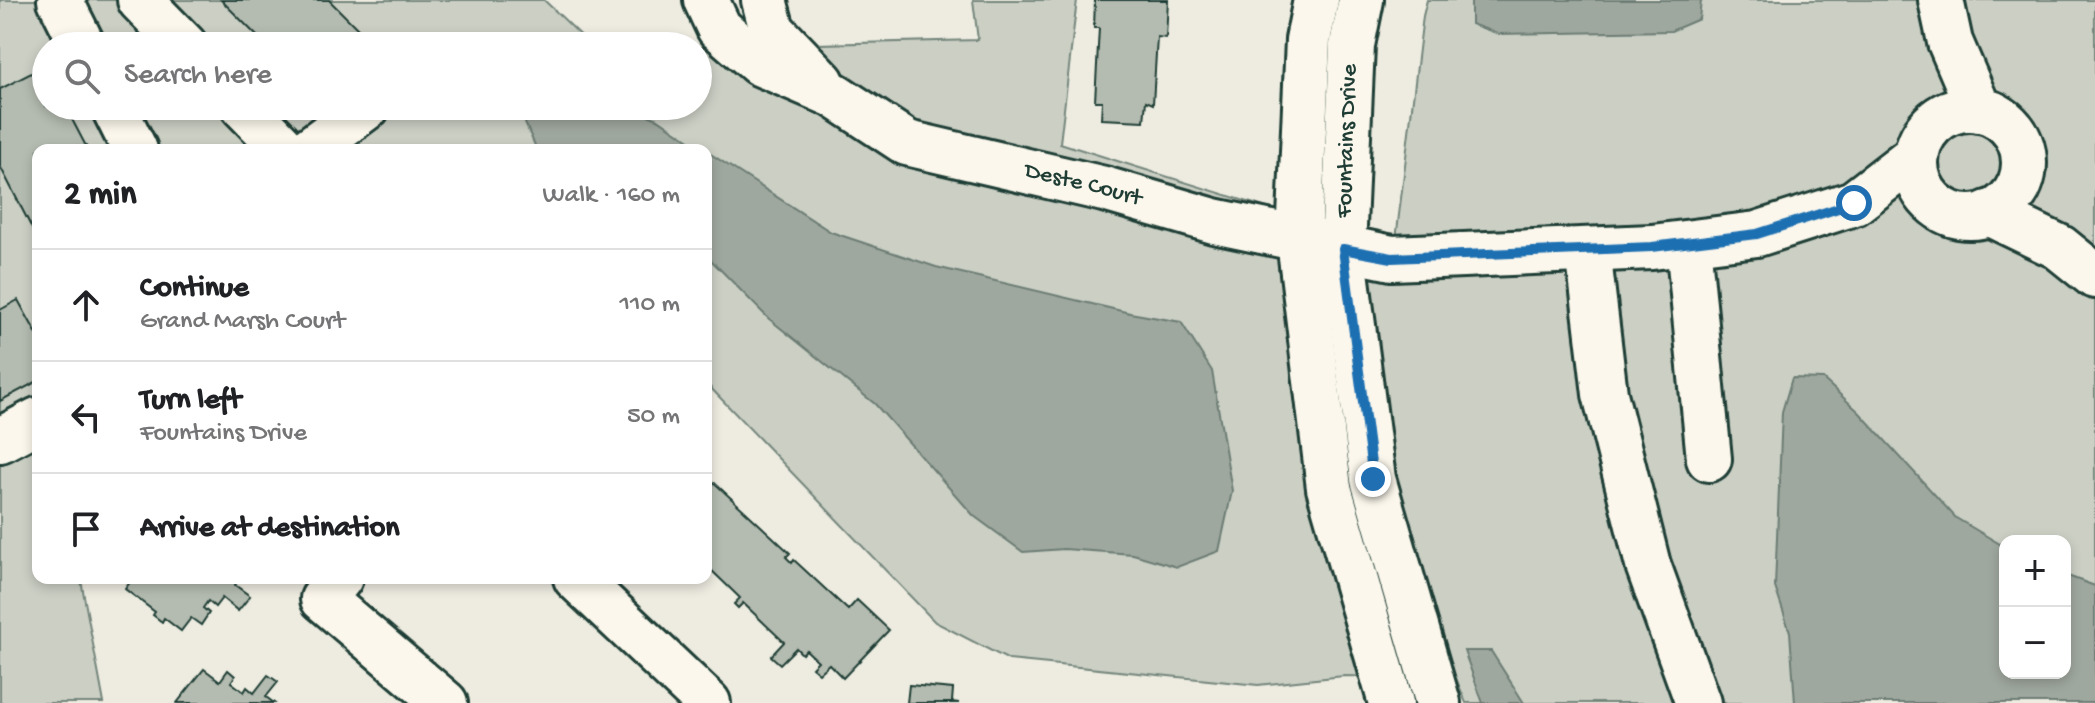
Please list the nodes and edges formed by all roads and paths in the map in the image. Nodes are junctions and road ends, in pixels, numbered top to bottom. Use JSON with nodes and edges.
{"nodes":[{"id":1,"x":60,"y":0,"type":"edge"},
{"id":2,"x":140,"y":0,"type":"edge"},
{"id":3,"x":706,"y":0,"type":"edge"},
{"id":4,"x":764,"y":0,"type":"edge"},
{"id":5,"x":1316,"y":0,"type":"edge"},
{"id":6,"x":1361,"y":0,"type":"edge"},
{"id":7,"x":1945,"y":21,"type":"edge"},
{"id":8,"x":76,"y":32,"type":"edge"},
{"id":9,"x":171,"y":32,"type":"edge"},
{"id":10,"x":834,"y":95,"type":"junction"},
{"id":11,"x":1960,"y":113,"type":"junction"},
{"id":12,"x":120,"y":120,"type":"edge"},
{"id":13,"x":257,"y":120,"type":"edge"},
{"id":14,"x":349,"y":120,"type":"edge"},
{"id":15,"x":132,"y":144,"type":"edge"},
{"id":16,"x":280,"y":144,"type":"edge"},
{"id":17,"x":317,"y":144,"type":"edge"},
{"id":18,"x":1916,"y":155,"type":"junction"},
{"id":19,"x":2023,"y":173,"type":"junction"},
{"id":20,"x":1854,"y":203,"type":"junction"},
{"id":21,"x":1941,"y":208,"type":"junction"},
{"id":22,"x":1988,"y":213,"type":"junction"},
{"id":23,"x":1299,"y":240,"type":"junction"},
{"id":24,"x":1688,"y":243,"type":"junction"},
{"id":25,"x":2059,"y":247,"type":"junction"},
{"id":26,"x":1343,"y":249,"type":"junction"},
{"id":27,"x":1588,"y":250,"type":"junction"},
{"id":28,"x":2095,"y":276,"type":"edge"},
{"id":29,"x":32,"y":423,"type":"edge"},
{"id":30,"x":0,"y":440,"type":"edge"},
{"id":31,"x":1709,"y":459,"type":"dead end"},
{"id":32,"x":335,"y":584,"type":"edge"},
{"id":33,"x":582,"y":584,"type":"edge"},
{"id":34,"x":445,"y":703,"type":"edge"},
{"id":35,"x":708,"y":703,"type":"edge"},
{"id":36,"x":1391,"y":703,"type":"edge"},
{"id":37,"x":1438,"y":703,"type":"edge"},
{"id":38,"x":1698,"y":703,"type":"edge"}],
"edges":[{"from":1,"to":8,"type":"street"},
{"from":2,"to":9,"type":"street"},
{"from":3,"to":10,"type":"street","name":"Deste Court"},
{"from":4,"to":10,"type":"street","name":"Deste Court"},
{"from":5,"to":23,"type":"street","name":"Fountains Drive"},
{"from":6,"to":26,"type":"street","name":"Fountains Drive"},
{"from":7,"to":11,"type":"street"},
{"from":10,"to":23,"type":"street","name":"Deste Court"},
{"from":11,"to":18,"type":"street"},
{"from":11,"to":19,"type":"street"},
{"from":12,"to":15,"type":"street"},
{"from":13,"to":16,"type":"street"},
{"from":14,"to":17,"type":"street"},
{"from":18,"to":20,"type":"street"},
{"from":18,"to":21,"type":"street"},
{"from":19,"to":22,"type":"street"},
{"from":19,"to":25,"type":"street"},
{"from":20,"to":21,"type":"street"},
{"from":20,"to":24,"type":"street","name":"Deste Court"},
{"from":21,"to":22,"type":"street"},
{"from":22,"to":25,"type":"street"},
{"from":23,"to":26,"type":"street","name":"Deste Court"},
{"from":23,"to":36,"type":"street","name":"Fountains Drive"},
{"from":24,"to":27,"type":"street","name":"Deste Court"},
{"from":24,"to":31,"type":"street"},
{"from":25,"to":28,"type":"street"},
{"from":26,"to":27,"type":"street","name":"Deste Court"},
{"from":26,"to":37,"type":"street","name":"Fountains Drive"},
{"from":27,"to":38,"type":"street"},
{"from":29,"to":30,"type":"street"},
{"from":32,"to":34,"type":"street"},
{"from":33,"to":35,"type":"street"}]}
